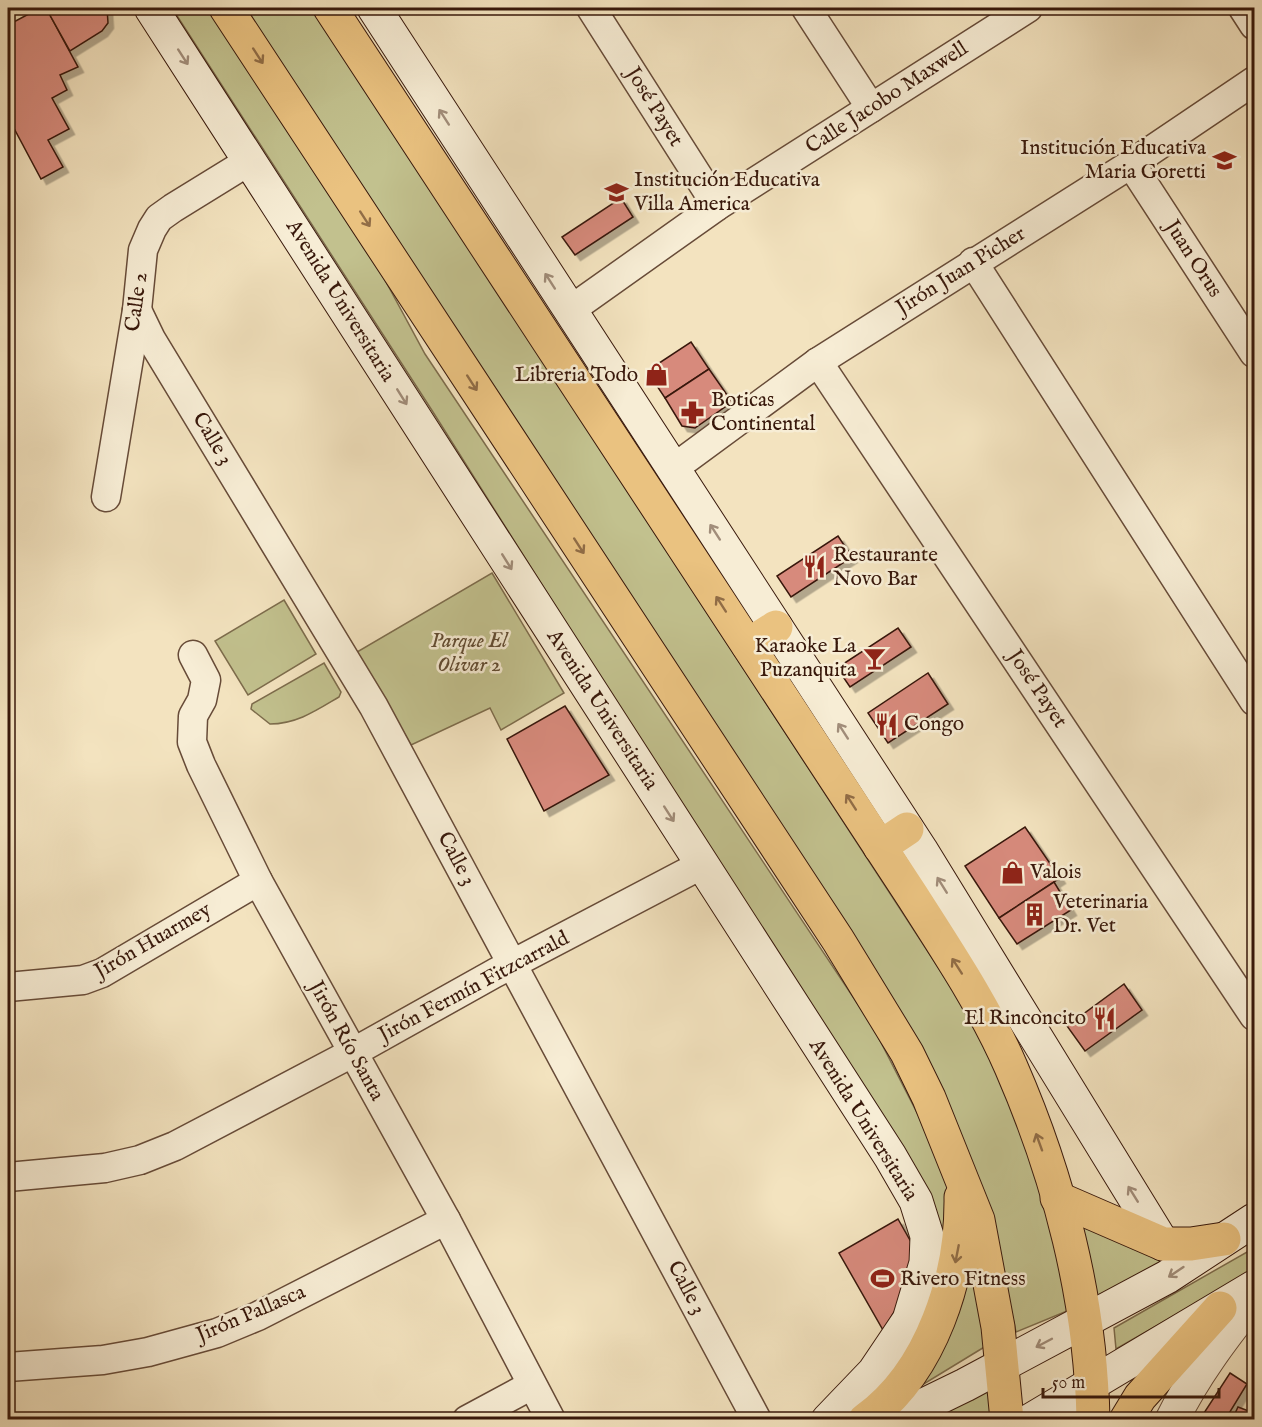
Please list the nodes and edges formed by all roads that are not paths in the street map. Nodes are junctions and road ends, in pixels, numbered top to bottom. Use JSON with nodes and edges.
{"nodes":[{"id":1,"x":151,"y":8,"type":"edge"},
{"id":2,"x":226,"y":8,"type":"edge"},
{"id":3,"x":330,"y":8,"type":"edge"},
{"id":4,"x":374,"y":8,"type":"edge"},
{"id":5,"x":591,"y":8,"type":"edge"},
{"id":6,"x":806,"y":8,"type":"edge"},
{"id":7,"x":1243,"y":8,"type":"edge"},
{"id":8,"x":1024,"y":9,"type":"edge"},
{"id":9,"x":1254,"y":26,"type":"edge"},
{"id":10,"x":1254,"y":81,"type":"edge"},
{"id":11,"x":871,"y":108,"type":"junction"},
{"id":12,"x":251,"y":160,"type":"junction"},
{"id":13,"x":1131,"y":164,"type":"junction"},
{"id":14,"x":717,"y":206,"type":"junction"},
{"id":15,"x":973,"y":262,"type":"junction"},
{"id":16,"x":137,"y":310,"type":"junction"},
{"id":17,"x":569,"y":312,"type":"junction"},
{"id":18,"x":1254,"y":353,"type":"edge"},
{"id":19,"x":818,"y":362,"type":"junction"},
{"id":20,"x":674,"y":468,"type":"junction"},
{"id":21,"x":106,"y":497,"type":"dead end"},
{"id":22,"x":776,"y":627,"type":"junction"},
{"id":23,"x":748,"y":645,"type":"junction"},
{"id":24,"x":193,"y":655,"type":"dead end"},
{"id":25,"x":1254,"y":701,"type":"edge"},
{"id":26,"x":907,"y":829,"type":"junction"},
{"id":27,"x":880,"y":847,"type":"junction"},
{"id":28,"x":701,"y":865,"type":"junction"},
{"id":29,"x":258,"y":881,"type":"junction"},
{"id":30,"x":514,"y":965,"type":"junction"},
{"id":31,"x":1247,"y":986,"type":"edge"},
{"id":32,"x":8,"y":987,"type":"edge"},
{"id":33,"x":1254,"y":1016,"type":"edge"},
{"id":34,"x":352,"y":1053,"type":"junction"},
{"id":35,"x":960,"y":1174,"type":"junction"},
{"id":36,"x":8,"y":1177,"type":"edge"},
{"id":37,"x":1057,"y":1198,"type":"junction"},
{"id":38,"x":446,"y":1220,"type":"junction"},
{"id":39,"x":1254,"y":1220,"type":"edge"},
{"id":40,"x":1224,"y":1239,"type":"junction"},
{"id":41,"x":1163,"y":1244,"type":"junction"},
{"id":42,"x":1254,"y":1287,"type":"edge"},
{"id":43,"x":1254,"y":1299,"type":"edge"},
{"id":44,"x":1220,"y":1308,"type":"junction"},
{"id":45,"x":1087,"y":1320,"type":"junction"},
{"id":46,"x":1001,"y":1365,"type":"junction"},
{"id":47,"x":8,"y":1367,"type":"edge"},
{"id":48,"x":1092,"y":1384,"type":"junction"},
{"id":49,"x":532,"y":1385,"type":"junction"},
{"id":50,"x":467,"y":1419,"type":"edge"},
{"id":51,"x":551,"y":1419,"type":"edge"},
{"id":52,"x":757,"y":1419,"type":"edge"},
{"id":53,"x":828,"y":1419,"type":"edge"},
{"id":54,"x":865,"y":1419,"type":"edge"},
{"id":55,"x":892,"y":1419,"type":"edge"},
{"id":56,"x":1007,"y":1419,"type":"edge"},
{"id":57,"x":1030,"y":1419,"type":"edge"},
{"id":58,"x":1093,"y":1419,"type":"edge"},
{"id":59,"x":1126,"y":1419,"type":"edge"},
{"id":60,"x":1172,"y":1419,"type":"edge"}],
"edges":[{"from":1,"to":12,"type":"main road","name":"Avenida Universitaria","one_way":true},
{"from":2,"to":35,"type":"main road","one_way":true},
{"from":23,"to":3,"type":"main road","one_way":true},
{"from":17,"to":4,"type":"main road","one_way":true},
{"from":5,"to":14,"type":"street","name":"José Payet"},
{"from":6,"to":11,"type":"street"},
{"from":7,"to":9,"type":"street"},
{"from":8,"to":11,"type":"street","name":"Calle Jacobo Maxwell"},
{"from":10,"to":13,"type":"street","name":"Jirón Juan Picher"},
{"from":11,"to":14,"type":"street","name":"Calle Jacobo Maxwell"},
{"from":12,"to":16,"type":"street","name":"Calle 2"},
{"from":12,"to":28,"type":"main road","name":"Avenida Universitaria","one_way":true},
{"from":13,"to":15,"type":"street","name":"Jirón Juan Picher"},
{"from":13,"to":18,"type":"street","name":"Juan Orus"},
{"from":14,"to":17,"type":"street","name":"Calle Jacobo Maxwell"},
{"from":15,"to":19,"type":"street","name":"Jirón Juan Picher"},
{"from":15,"to":25,"type":"street"},
{"from":16,"to":21,"type":"street","name":"Calle 2"},
{"from":16,"to":30,"type":"street","name":"Calle 3"},
{"from":17,"to":20,"type":"main road"},
{"from":19,"to":20,"type":"street","name":"Jirón Juan Picher"},
{"from":19,"to":31,"type":"street","name":"José Payet"},
{"from":22,"to":20,"type":"main road","one_way":true},
{"from":22,"to":23,"type":"main road"},
{"from":26,"to":22,"type":"main road","one_way":true},
{"from":27,"to":23,"type":"main road","one_way":true},
{"from":24,"to":29,"type":"street","name":"Jirón Río Santa"},
{"from":26,"to":27,"type":"main road"},
{"from":41,"to":26,"type":"main road","one_way":true},
{"from":37,"to":27,"type":"main road","one_way":true},
{"from":28,"to":30,"type":"street","name":"Jirón Fermín Fitzcarrald"},
{"from":28,"to":53,"type":"main road","name":"Avenida Universitaria"},
{"from":29,"to":32,"type":"street","name":"Jirón Huarmey"},
{"from":29,"to":34,"type":"street","name":"Jirón Río Santa"},
{"from":30,"to":34,"type":"street","name":"Jirón Fermín Fitzcarrald"},
{"from":30,"to":52,"type":"street","name":"Calle 3"},
{"from":31,"to":33,"type":"street","name":"José Payet"},
{"from":34,"to":36,"type":"street","name":"Jirón Fermín Fitzcarrald"},
{"from":34,"to":38,"type":"street","name":"Jirón Río Santa"},
{"from":35,"to":46,"type":"main road"},
{"from":35,"to":54,"type":"main road","one_way":true},
{"from":37,"to":41,"type":"main road"},
{"from":37,"to":45,"type":"main road"},
{"from":38,"to":47,"type":"street","name":"Jirón Pallasca"},
{"from":38,"to":49,"type":"street","name":"Jirón Río Santa"},
{"from":39,"to":40,"type":"main road"},
{"from":40,"to":41,"type":"main road"},
{"from":40,"to":45,"type":"main road","one_way":true},
{"from":42,"to":44,"type":"main road"},
{"from":43,"to":60,"type":"main road"},
{"from":44,"to":48,"type":"main road"},
{"from":44,"to":59,"type":"main road"},
{"from":45,"to":46,"type":"main road","one_way":true},
{"from":45,"to":48,"type":"main road"},
{"from":46,"to":55,"type":"main road"},
{"from":46,"to":56,"type":"main road"},
{"from":48,"to":57,"type":"main road"},
{"from":48,"to":58,"type":"main road"},
{"from":49,"to":50,"type":"street"},
{"from":49,"to":51,"type":"street","name":"Jirón Río Santa"}]}
